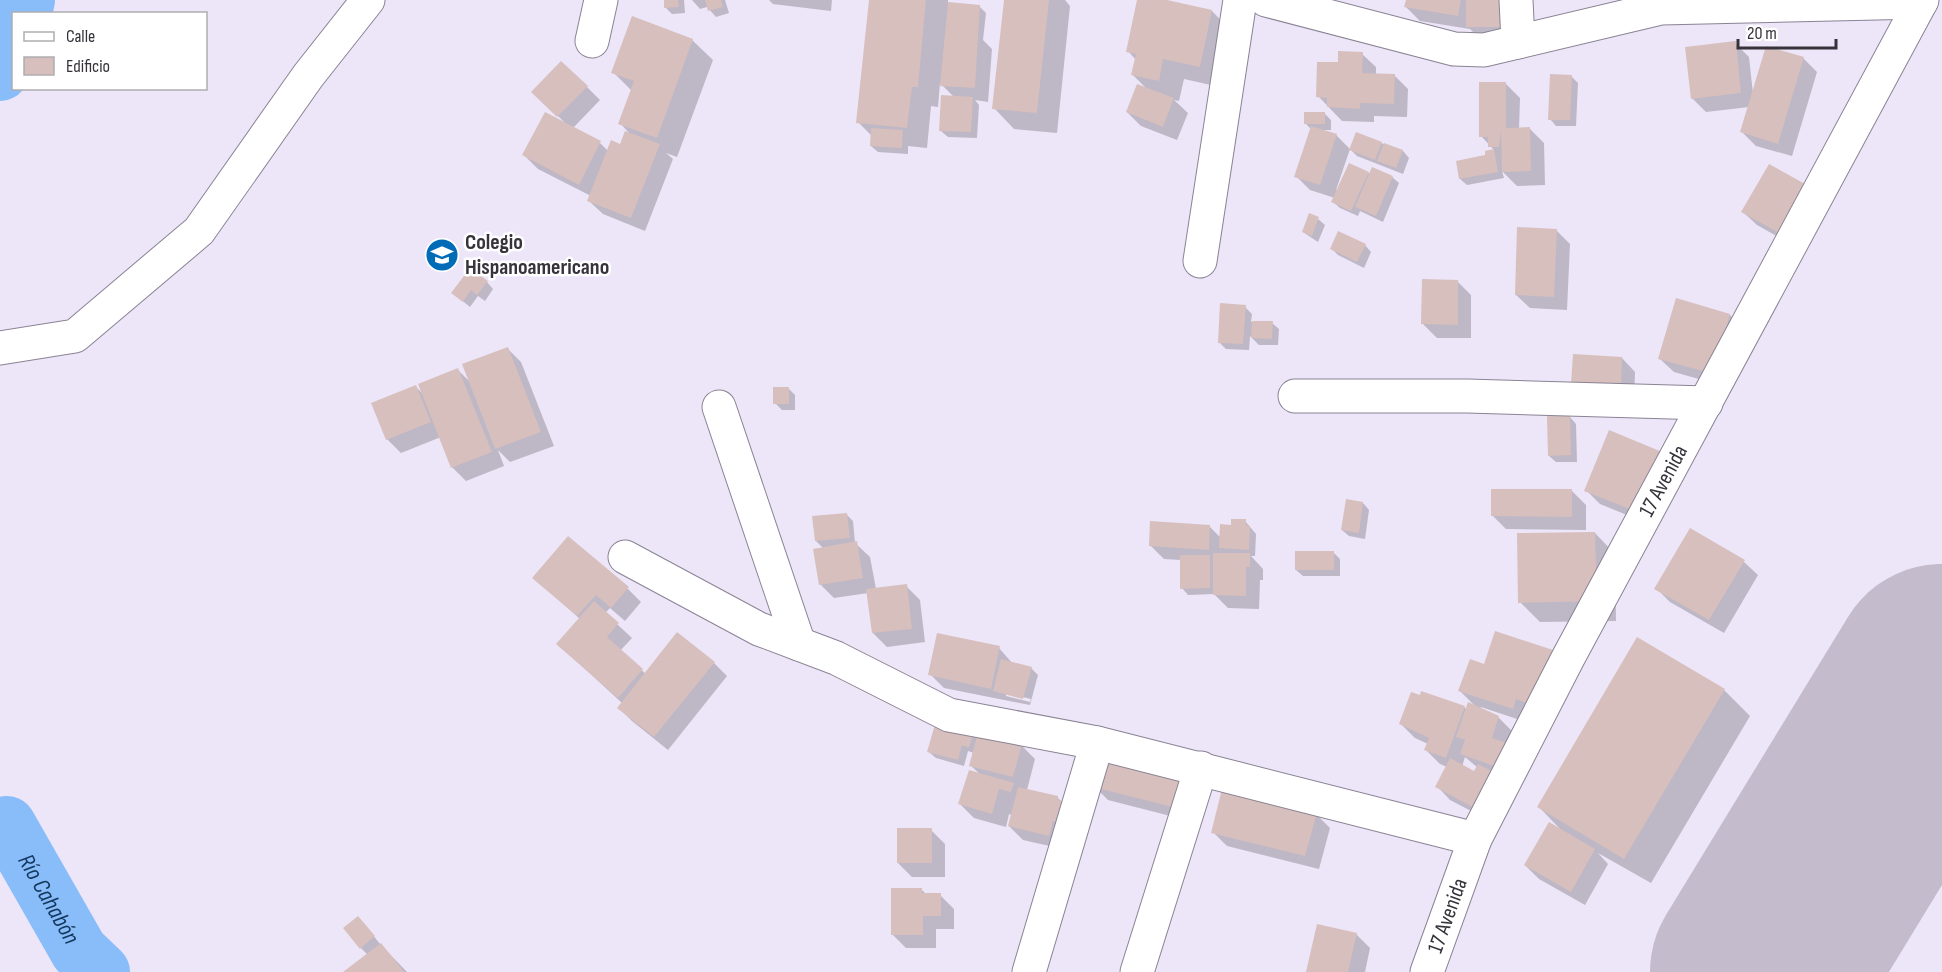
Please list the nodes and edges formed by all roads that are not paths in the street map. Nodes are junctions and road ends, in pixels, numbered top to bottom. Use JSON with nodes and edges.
{"nodes":[{"id":1,"x":368,"y":0,"type":"edge"},
{"id":2,"x":601,"y":0,"type":"edge"},
{"id":3,"x":1240,"y":0,"type":"edge"},
{"id":4,"x":1266,"y":0,"type":"edge"},
{"id":5,"x":1516,"y":0,"type":"edge"},
{"id":6,"x":1922,"y":1,"type":"edge"},
{"id":7,"x":1373,"y":14,"type":"edge"},
{"id":8,"x":592,"y":41,"type":"dead end"},
{"id":9,"x":1518,"y":42,"type":"junction"},
{"id":10,"x":1200,"y":261,"type":"dead end"},
{"id":11,"x":0,"y":348,"type":"edge"},
{"id":12,"x":1295,"y":396,"type":"dead end"},
{"id":13,"x":1706,"y":403,"type":"junction"},
{"id":14,"x":719,"y":407,"type":"dead end"},
{"id":15,"x":625,"y":557,"type":"dead end"},
{"id":16,"x":799,"y":644,"type":"junction"},
{"id":17,"x":1097,"y":743,"type":"junction"},
{"id":18,"x":1201,"y":768,"type":"junction"},
{"id":19,"x":1475,"y":839,"type":"junction"},
{"id":20,"x":1029,"y":972,"type":"edge"},
{"id":21,"x":1137,"y":972,"type":"edge"},
{"id":22,"x":1427,"y":972,"type":"edge"}],
"edges":[{"from":1,"to":11,"type":"street"},
{"from":2,"to":8,"type":"street"},
{"from":3,"to":10,"type":"street"},
{"from":4,"to":7,"type":"street"},
{"from":5,"to":9,"type":"street"},
{"from":6,"to":9,"type":"street"},
{"from":6,"to":13,"type":"street","name":"17 Avenida"},
{"from":7,"to":9,"type":"street"},
{"from":12,"to":13,"type":"street"},
{"from":13,"to":19,"type":"street","name":"17 Avenida"},
{"from":14,"to":16,"type":"street"},
{"from":15,"to":16,"type":"street"},
{"from":16,"to":17,"type":"street"},
{"from":17,"to":18,"type":"street"},
{"from":17,"to":20,"type":"street"},
{"from":18,"to":19,"type":"street"},
{"from":18,"to":21,"type":"street"},
{"from":19,"to":22,"type":"street","name":"17 Avenida"}]}
